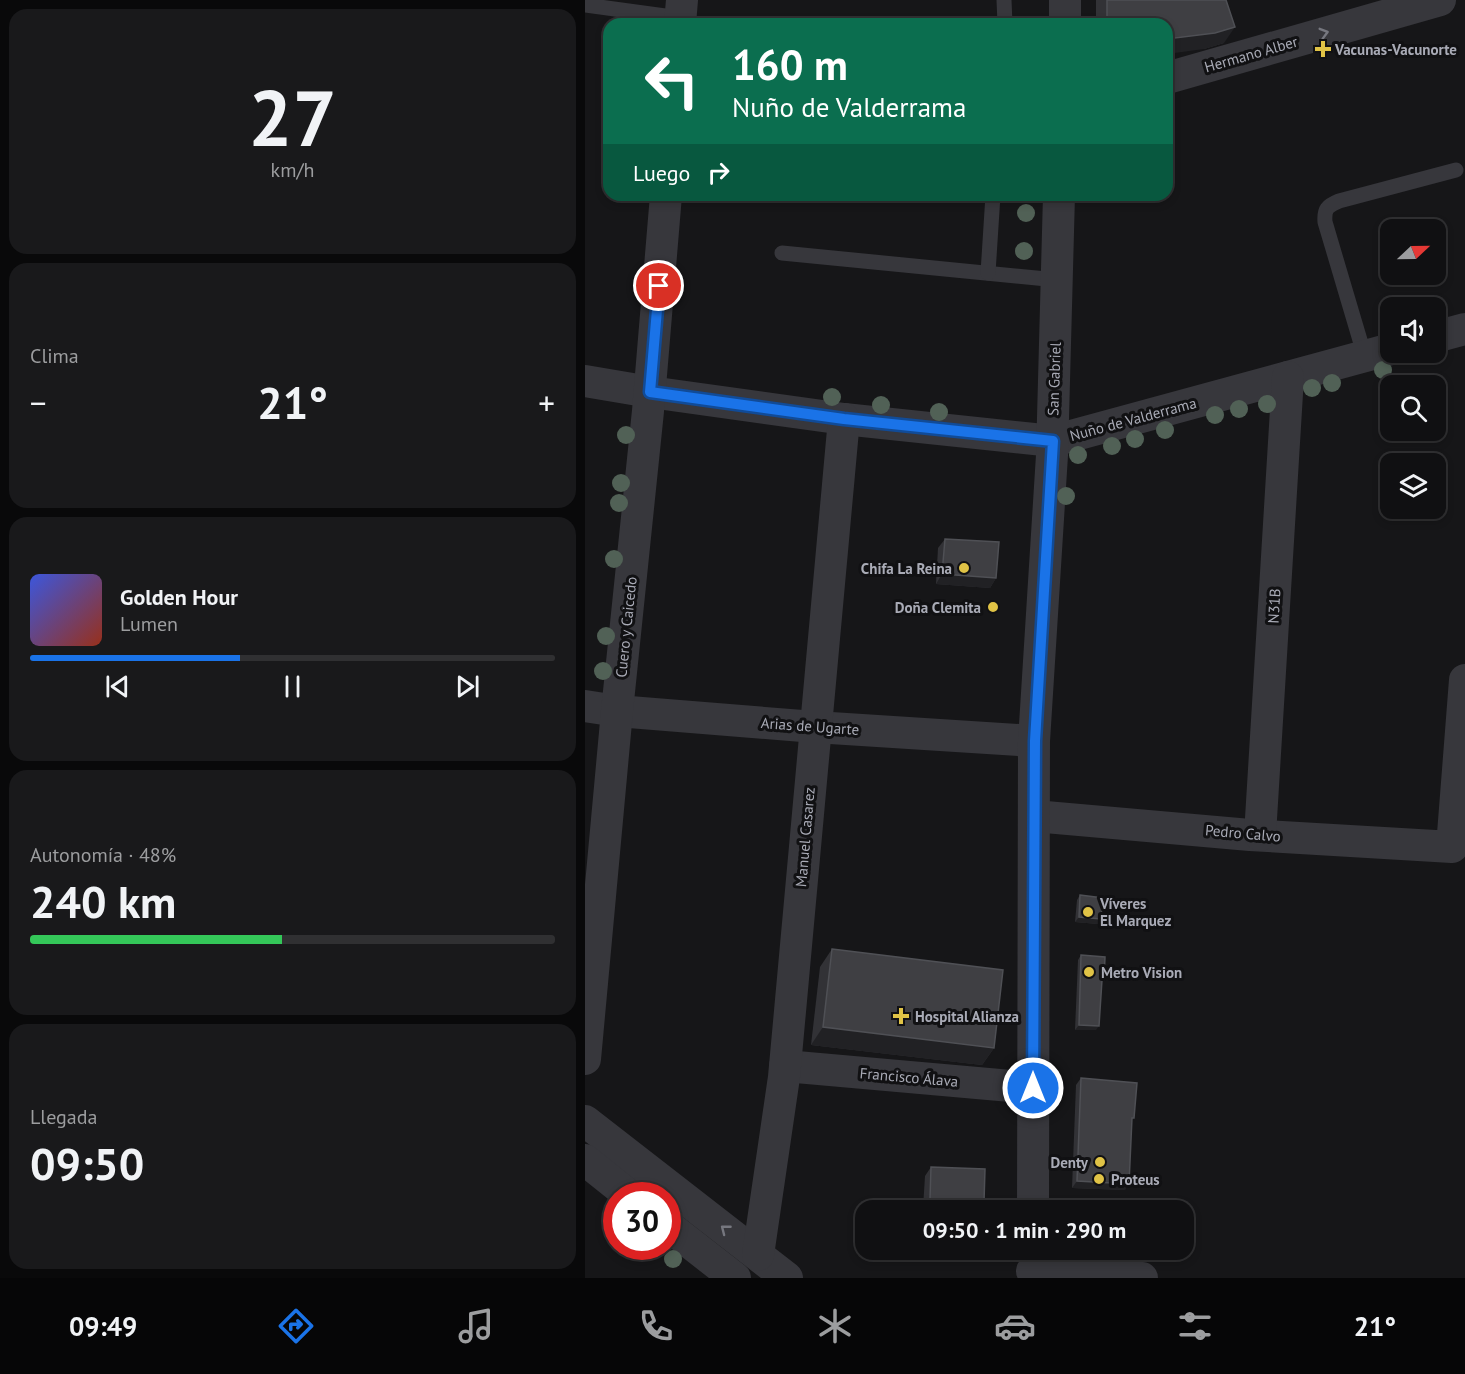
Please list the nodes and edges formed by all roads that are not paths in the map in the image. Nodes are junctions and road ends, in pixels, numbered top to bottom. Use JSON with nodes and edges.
{"nodes":[{"id":1,"x":1004,"y":0,"type":"edge"},
{"id":2,"x":1065,"y":0,"type":"edge"},
{"id":3,"x":1440,"y":0,"type":"edge"},
{"id":4,"x":585,"y":5,"type":"edge"},
{"id":5,"x":641,"y":6,"type":"edge"},
{"id":6,"x":681,"y":14,"type":"edge"},
{"id":7,"x":1005,"y":18,"type":"edge"},
{"id":8,"x":1065,"y":18,"type":"edge"},
{"id":9,"x":1173,"y":76,"type":"edge"},
{"id":10,"x":1456,"y":170,"type":"dead end"},
{"id":11,"x":666,"y":201,"type":"edge"},
{"id":12,"x":993,"y":201,"type":"edge"},
{"id":13,"x":1059,"y":201,"type":"edge"},
{"id":14,"x":782,"y":253,"type":"dead end"},
{"id":15,"x":988,"y":273,"type":"junction"},
{"id":16,"x":1057,"y":280,"type":"junction"},
{"id":17,"x":1465,"y":329,"type":"edge"},
{"id":18,"x":1446,"y":334,"type":"edge"},
{"id":19,"x":1378,"y":353,"type":"edge"},
{"id":20,"x":1288,"y":377,"type":"junction"},
{"id":21,"x":585,"y":381,"type":"edge"},
{"id":22,"x":650,"y":392,"type":"junction"},
{"id":23,"x":844,"y":419,"type":"junction"},
{"id":24,"x":1053,"y":441,"type":"junction"},
{"id":25,"x":1465,"y":680,"type":"edge"},
{"id":26,"x":585,"y":706,"type":"edge"},
{"id":27,"x":617,"y":711,"type":"junction"},
{"id":28,"x":815,"y":727,"type":"junction"},
{"id":29,"x":1035,"y":741,"type":"junction"},
{"id":30,"x":1034,"y":816,"type":"junction"},
{"id":31,"x":1260,"y":835,"type":"junction"},
{"id":32,"x":585,"y":1059,"type":"edge"},
{"id":33,"x":785,"y":1066,"type":"junction"},
{"id":34,"x":1033,"y":1088,"type":"junction"},
{"id":35,"x":585,"y":1120,"type":"edge"},
{"id":36,"x":585,"y":1160,"type":"edge"},
{"id":37,"x":612,"y":1182,"type":"edge"},
{"id":38,"x":1033,"y":1200,"type":"edge"},
{"id":39,"x":681,"y":1236,"type":"edge"},
{"id":40,"x":758,"y":1255,"type":"junction"},
{"id":41,"x":1032,"y":1266,"type":"edge"},
{"id":42,"x":735,"y":1278,"type":"edge"},
{"id":43,"x":787,"y":1278,"type":"edge"},
{"id":44,"x":1142,"y":1278,"type":"edge"}],
"edges":[{"from":1,"to":7,"type":"lane"},
{"from":2,"to":8,"type":"street"},
{"from":9,"to":3,"type":"street","name":"Hermano Alber","one_way":true},
{"from":4,"to":5,"type":"lane"},
{"from":5,"to":6,"type":"lane"},
{"from":10,"to":19,"type":"lane"},
{"from":11,"to":22,"type":"street","name":"Cuero y Caicedo"},
{"from":12,"to":15,"type":"lane"},
{"from":13,"to":16,"type":"street","name":"San Gabriel"},
{"from":14,"to":15,"type":"lane"},
{"from":15,"to":16,"type":"lane"},
{"from":16,"to":24,"type":"street","name":"San Gabriel"},
{"from":17,"to":18,"type":"street"},
{"from":19,"to":20,"type":"street","name":"Nuño de Valderrama"},
{"from":20,"to":24,"type":"street","name":"Nuño de Valderrama"},
{"from":20,"to":31,"type":"street","name":"N31B"},
{"from":21,"to":22,"type":"street","name":"Nuño de Valderrama"},
{"from":22,"to":23,"type":"street","name":"Nuño de Valderrama"},
{"from":22,"to":27,"type":"street","name":"Cuero y Caicedo"},
{"from":23,"to":24,"type":"street","name":"Nuño de Valderrama"},
{"from":23,"to":28,"type":"street","name":"Manuel Casarez"},
{"from":24,"to":29,"type":"street","name":"San Gabriel"},
{"from":25,"to":31,"type":"street","name":"Pedro Calvo"},
{"from":26,"to":27,"type":"street","name":"Arias de Ugarte"},
{"from":27,"to":28,"type":"street","name":"Arias de Ugarte"},
{"from":27,"to":32,"type":"street","name":"Cuero y Caicedo"},
{"from":28,"to":29,"type":"street","name":"Arias de Ugarte"},
{"from":28,"to":33,"type":"street","name":"Manuel Casarez"},
{"from":29,"to":30,"type":"street","name":"San Gabriel"},
{"from":30,"to":31,"type":"street","name":"Pedro Calvo"},
{"from":30,"to":34,"type":"street","name":"San Gabriel"},
{"from":33,"to":34,"type":"street","name":"Francisco Álava"},
{"from":33,"to":40,"type":"street","name":"Manuel Casarez"},
{"from":34,"to":38,"type":"street","name":"San Gabriel"},
{"from":40,"to":35,"type":"street","one_way":true},
{"from":36,"to":37,"type":"street"},
{"from":39,"to":42,"type":"street"},
{"from":40,"to":43,"type":"street"},
{"from":41,"to":44,"type":"street"}]}
